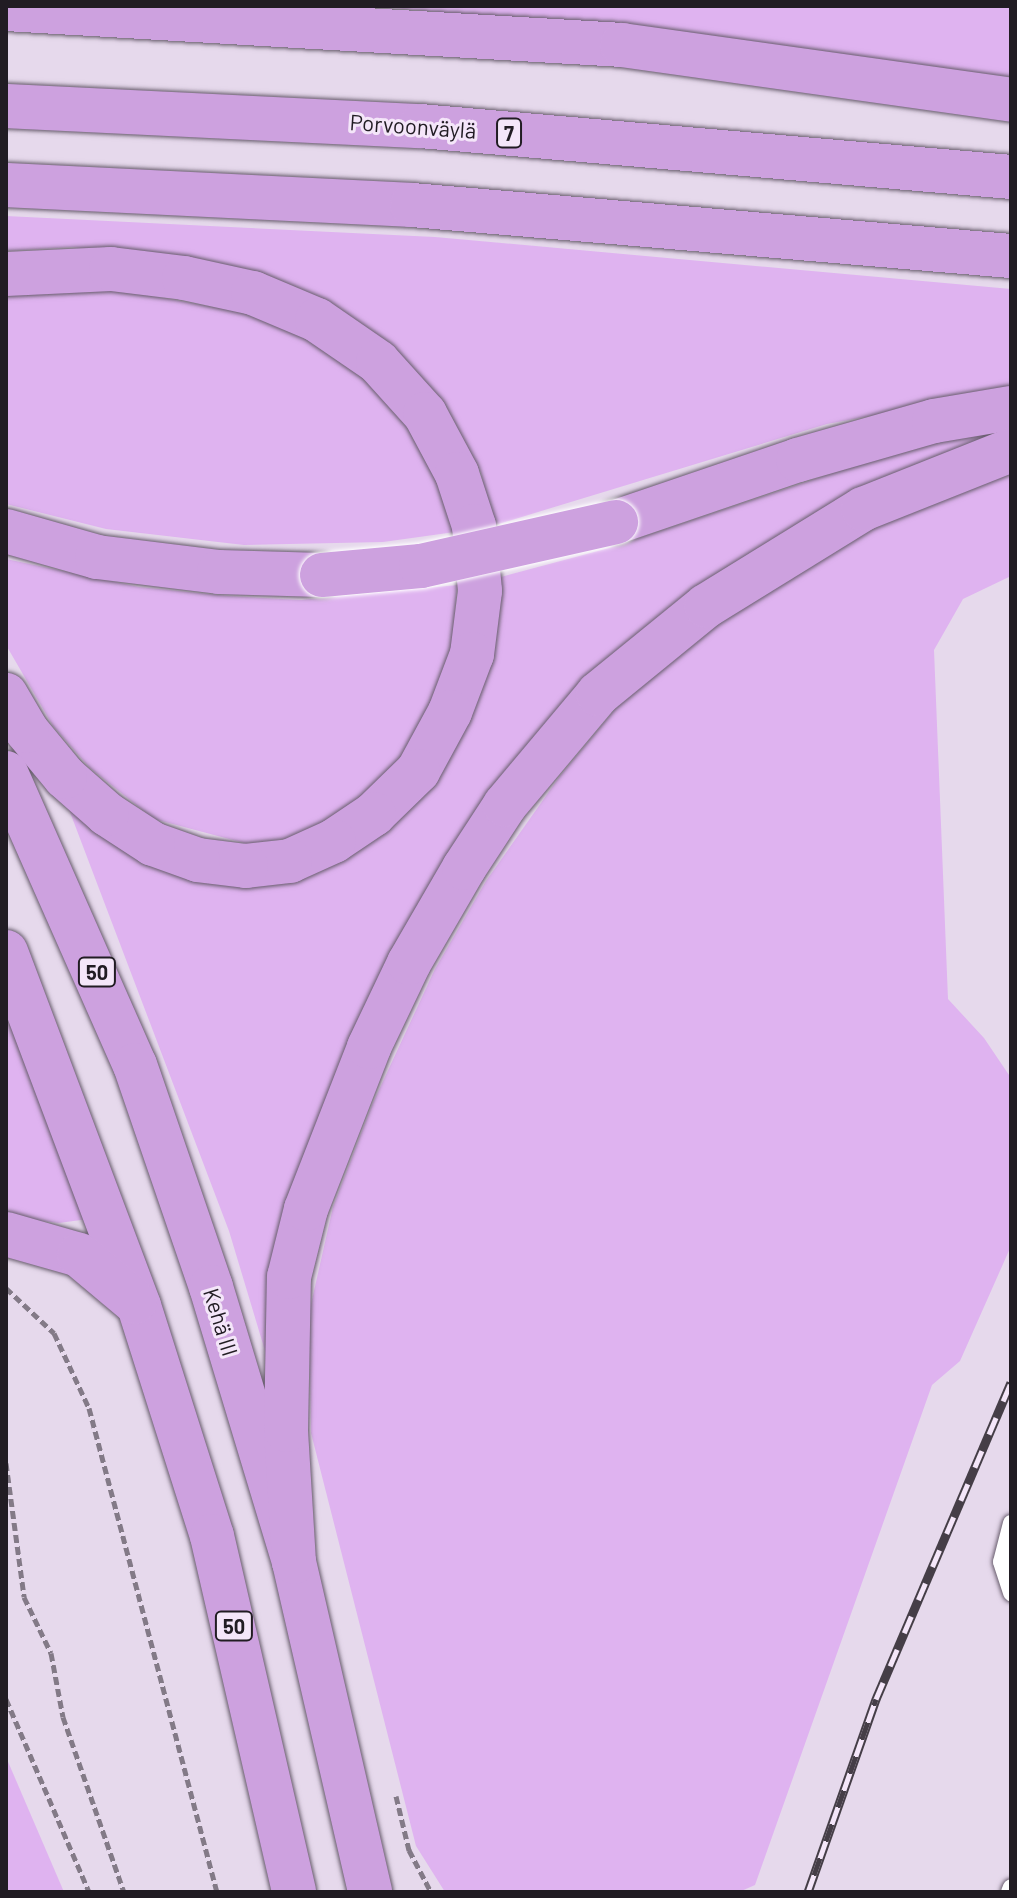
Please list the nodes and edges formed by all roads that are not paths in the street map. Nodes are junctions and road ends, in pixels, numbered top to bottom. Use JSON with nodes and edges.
{"nodes":[{"id":1,"x":6,"y":9,"type":"edge"},
{"id":2,"x":1011,"y":100,"type":"edge"},
{"id":3,"x":6,"y":106,"type":"edge"},
{"id":4,"x":1011,"y":177,"type":"edge"},
{"id":5,"x":6,"y":185,"type":"edge"},
{"id":6,"x":1011,"y":256,"type":"edge"},
{"id":7,"x":6,"y":274,"type":"edge"},
{"id":8,"x":1011,"y":408,"type":"edge"},
{"id":9,"x":1011,"y":450,"type":"edge"},
{"id":10,"x":6,"y":531,"type":"edge"},
{"id":11,"x":6,"y":695,"type":"edge"},
{"id":12,"x":6,"y":773,"type":"edge"},
{"id":13,"x":6,"y":952,"type":"edge"},
{"id":14,"x":6,"y":1234,"type":"edge"},
{"id":15,"x":139,"y":1306,"type":"junction"},
{"id":16,"x":1011,"y":1523,"type":"edge"},
{"id":17,"x":294,"y":1562,"type":"junction"},
{"id":18,"x":1011,"y":1593,"type":"edge"},
{"id":19,"x":294,"y":1892,"type":"edge"},
{"id":20,"x":370,"y":1892,"type":"edge"}],
"edges":[{"from":1,"to":2,"type":"highway"},
{"from":3,"to":4,"type":"highway","name":"Porvoonväylä","number":"7"},
{"from":5,"to":6,"type":"highway"},
{"from":7,"to":11,"type":"highway"},
{"from":8,"to":10,"type":"highway","bridge":true},
{"from":9,"to":17,"type":"highway"},
{"from":12,"to":17,"type":"highway","name":"Kehä III","number":"50"},
{"from":13,"to":15,"type":"highway","number":"50"},
{"from":14,"to":15,"type":"highway"},
{"from":15,"to":19,"type":"highway","number":"50"},
{"from":16,"to":18,"type":"lane"},
{"from":17,"to":20,"type":"highway","name":"Kehä III","number":"50"}]}
